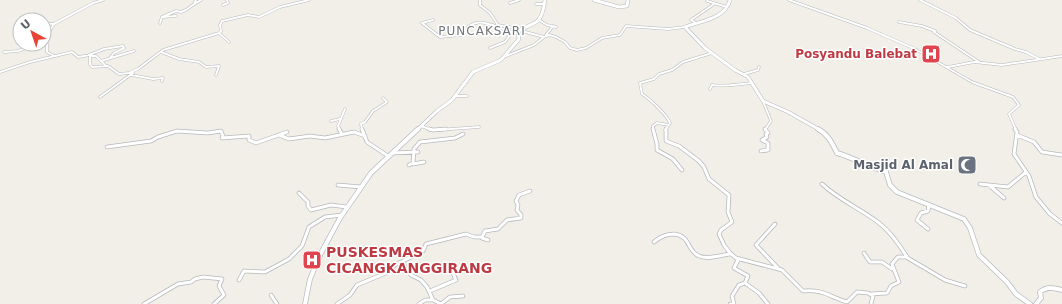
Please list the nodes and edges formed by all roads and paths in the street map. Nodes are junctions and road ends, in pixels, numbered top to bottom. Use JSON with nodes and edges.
{"nodes":[{"id":1,"x":103,"y":0,"type":"edge"},
{"id":2,"x":196,"y":0,"type":"edge"},
{"id":3,"x":201,"y":0,"type":"edge"},
{"id":4,"x":227,"y":0,"type":"edge"},
{"id":5,"x":309,"y":0,"type":"edge"},
{"id":6,"x":480,"y":0,"type":"edge"},
{"id":7,"x":519,"y":0,"type":"edge"},
{"id":8,"x":594,"y":0,"type":"edge"},
{"id":9,"x":628,"y":0,"type":"edge"},
{"id":10,"x":730,"y":0,"type":"edge"},
{"id":11,"x":789,"y":0,"type":"edge"},
{"id":12,"x":920,"y":0,"type":"edge"},
{"id":13,"x":707,"y":1,"type":"edge"},
{"id":14,"x":510,"y":2,"type":"dead end"},
{"id":15,"x":544,"y":2,"type":"edge"},
{"id":16,"x":536,"y":4,"type":"dead end"},
{"id":17,"x":714,"y":4,"type":"junction"},
{"id":18,"x":223,"y":5,"type":"dead end"},
{"id":19,"x":192,"y":6,"type":"junction"},
{"id":20,"x":728,"y":8,"type":"junction"},
{"id":21,"x":176,"y":16,"type":"dead end"},
{"id":22,"x":162,"y":17,"type":"junction"},
{"id":23,"x":433,"y":20,"type":"dead end"},
{"id":24,"x":539,"y":20,"type":"junction"},
{"id":25,"x":899,"y":22,"type":"dead end"},
{"id":26,"x":160,"y":23,"type":"dead end"},
{"id":27,"x":53,"y":24,"type":"edge"},
{"id":28,"x":696,"y":24,"type":"junction"},
{"id":29,"x":553,"y":26,"type":"junction"},
{"id":30,"x":556,"y":27,"type":"dead end"},
{"id":31,"x":685,"y":27,"type":"junction"},
{"id":32,"x":518,"y":31,"type":"junction"},
{"id":33,"x":219,"y":33,"type":"junction"},
{"id":34,"x":545,"y":36,"type":"junction"},
{"id":35,"x":229,"y":42,"type":"dead end"},
{"id":36,"x":490,"y":48,"type":"dead end"},
{"id":37,"x":12,"y":51,"type":"edge"},
{"id":38,"x":134,"y":51,"type":"dead end"},
{"id":39,"x":4,"y":52,"type":"dead end"},
{"id":40,"x":47,"y":52,"type":"edge"},
{"id":41,"x":160,"y":52,"type":"junction"},
{"id":42,"x":712,"y":52,"type":"junction"},
{"id":43,"x":55,"y":56,"type":"junction"},
{"id":44,"x":89,"y":56,"type":"junction"},
{"id":45,"x":506,"y":56,"type":"junction"},
{"id":46,"x":1062,"y":56,"type":"edge"},
{"id":47,"x":110,"y":58,"type":"junction"},
{"id":48,"x":1039,"y":59,"type":"junction"},
{"id":49,"x":101,"y":61,"type":"junction"},
{"id":50,"x":980,"y":62,"type":"junction"},
{"id":51,"x":107,"y":66,"type":"junction"},
{"id":52,"x":759,"y":67,"type":"dead end"},
{"id":53,"x":947,"y":67,"type":"junction"},
{"id":54,"x":138,"y":69,"type":"junction"},
{"id":55,"x":0,"y":72,"type":"edge"},
{"id":56,"x":744,"y":74,"type":"junction"},
{"id":57,"x":130,"y":75,"type":"junction"},
{"id":58,"x":216,"y":75,"type":"dead end"},
{"id":59,"x":162,"y":81,"type":"dead end"},
{"id":60,"x":753,"y":83,"type":"junction"},
{"id":61,"x":710,"y":89,"type":"dead end"},
{"id":62,"x":455,"y":96,"type":"junction"},
{"id":63,"x":467,"y":96,"type":"dead end"},
{"id":64,"x":100,"y":97,"type":"dead end"},
{"id":65,"x":383,"y":98,"type":"dead end"},
{"id":66,"x":763,"y":101,"type":"junction"},
{"id":67,"x":345,"y":109,"type":"dead end"},
{"id":68,"x":341,"y":119,"type":"junction"},
{"id":69,"x":331,"y":121,"type":"dead end"},
{"id":70,"x":669,"y":125,"type":"junction"},
{"id":71,"x":421,"y":126,"type":"junction"},
{"id":72,"x":479,"y":127,"type":"dead end"},
{"id":73,"x":287,"y":132,"type":"dead end"},
{"id":74,"x":1017,"y":133,"type":"junction"},
{"id":75,"x":329,"y":134,"type":"dead end"},
{"id":76,"x":342,"y":134,"type":"junction"},
{"id":77,"x":463,"y":134,"type":"dead end"},
{"id":78,"x":278,"y":135,"type":"junction"},
{"id":79,"x":332,"y":136,"type":"junction"},
{"id":80,"x":365,"y":136,"type":"junction"},
{"id":81,"x":107,"y":147,"type":"dead end"},
{"id":82,"x":761,"y":151,"type":"dead end"},
{"id":83,"x":413,"y":152,"type":"junction"},
{"id":84,"x":418,"y":152,"type":"dead end"},
{"id":85,"x":390,"y":154,"type":"junction"},
{"id":86,"x":1062,"y":155,"type":"edge"},
{"id":87,"x":424,"y":162,"type":"dead end"},
{"id":88,"x":413,"y":164,"type":"junction"},
{"id":89,"x":409,"y":165,"type":"dead end"},
{"id":90,"x":682,"y":170,"type":"dead end"},
{"id":91,"x":1026,"y":172,"type":"junction"},
{"id":92,"x":338,"y":184,"type":"dead end"},
{"id":93,"x":822,"y":184,"type":"dead end"},
{"id":94,"x":980,"y":184,"type":"dead end"},
{"id":95,"x":989,"y":185,"type":"junction"},
{"id":96,"x":361,"y":187,"type":"junction"},
{"id":97,"x":530,"y":191,"type":"dead end"},
{"id":98,"x":299,"y":193,"type":"dead end"},
{"id":99,"x":1004,"y":198,"type":"dead end"},
{"id":100,"x":929,"y":205,"type":"junction"},
{"id":101,"x":347,"y":208,"type":"junction"},
{"id":102,"x":343,"y":214,"type":"junction"},
{"id":103,"x":1062,"y":223,"type":"edge"},
{"id":104,"x":775,"y":224,"type":"dead end"},
{"id":105,"x":928,"y":229,"type":"dead end"},
{"id":106,"x":479,"y":238,"type":"junction"},
{"id":107,"x":488,"y":240,"type":"dead end"},
{"id":108,"x":654,"y":242,"type":"dead end"},
{"id":109,"x":864,"y":253,"type":"dead end"},
{"id":110,"x":730,"y":254,"type":"junction"},
{"id":111,"x":907,"y":258,"type":"junction"},
{"id":112,"x":738,"y":260,"type":"junction"},
{"id":113,"x":402,"y":262,"type":"junction"},
{"id":114,"x":778,"y":268,"type":"junction"},
{"id":115,"x":894,"y":270,"type":"junction"},
{"id":116,"x":452,"y":271,"type":"dead end"},
{"id":117,"x":239,"y":280,"type":"dead end"},
{"id":118,"x":745,"y":283,"type":"junction"},
{"id":119,"x":965,"y":286,"type":"dead end"},
{"id":120,"x":1062,"y":290,"type":"edge"},
{"id":121,"x":430,"y":291,"type":"junction"},
{"id":122,"x":871,"y":294,"type":"junction"},
{"id":123,"x":271,"y":295,"type":"dead end"},
{"id":124,"x":463,"y":296,"type":"dead end"},
{"id":125,"x":433,"y":300,"type":"junction"},
{"id":126,"x":144,"y":304,"type":"edge"},
{"id":127,"x":214,"y":304,"type":"edge"},
{"id":128,"x":277,"y":304,"type":"edge"},
{"id":129,"x":305,"y":304,"type":"edge"},
{"id":130,"x":337,"y":304,"type":"edge"},
{"id":131,"x":419,"y":304,"type":"edge"},
{"id":132,"x":730,"y":304,"type":"edge"},
{"id":133,"x":768,"y":304,"type":"edge"},
{"id":134,"x":872,"y":304,"type":"edge"},
{"id":135,"x":1030,"y":304,"type":"edge"},
{"id":136,"x":1036,"y":304,"type":"edge"}],
"edges":[{"from":1,"to":27,"type":"street"},
{"from":2,"to":19,"type":"street"},
{"from":3,"to":19,"type":"street"},
{"from":4,"to":18,"type":"street"},
{"from":5,"to":33,"type":"street"},
{"from":6,"to":32,"type":"street"},
{"from":7,"to":14,"type":"street"},
{"from":8,"to":9,"type":"street"},
{"from":10,"to":20,"type":"street"},
{"from":11,"to":53,"type":"street"},
{"from":12,"to":48,"type":"street"},
{"from":13,"to":17,"type":"street"},
{"from":15,"to":16,"type":"street"},
{"from":15,"to":24,"type":"street"},
{"from":17,"to":20,"type":"street"},
{"from":17,"to":28,"type":"street"},
{"from":19,"to":22,"type":"street"},
{"from":20,"to":28,"type":"street"},
{"from":21,"to":22,"type":"street"},
{"from":22,"to":26,"type":"street"},
{"from":23,"to":32,"type":"street"},
{"from":24,"to":29,"type":"street"},
{"from":24,"to":32,"type":"street"},
{"from":25,"to":50,"type":"street"},
{"from":28,"to":31,"type":"street"},
{"from":29,"to":30,"type":"street"},
{"from":29,"to":34,"type":"street"},
{"from":31,"to":34,"type":"street"},
{"from":31,"to":42,"type":"street"},
{"from":32,"to":34,"type":"street"},
{"from":32,"to":36,"type":"street"},
{"from":32,"to":45,"type":"street"},
{"from":33,"to":35,"type":"street"},
{"from":33,"to":41,"type":"street"},
{"from":34,"to":45,"type":"street"},
{"from":37,"to":39,"type":"street"},
{"from":38,"to":47,"type":"street"},
{"from":40,"to":43,"type":"street"},
{"from":41,"to":54,"type":"street"},
{"from":41,"to":58,"type":"street"},
{"from":42,"to":56,"type":"street"},
{"from":42,"to":70,"type":"street"},
{"from":43,"to":44,"type":"street"},
{"from":43,"to":55,"type":"street"},
{"from":44,"to":47,"type":"street"},
{"from":44,"to":49,"type":"street"},
{"from":44,"to":51,"type":"street"},
{"from":45,"to":62,"type":"street"},
{"from":46,"to":48,"type":"street"},
{"from":47,"to":49,"type":"street"},
{"from":48,"to":50,"type":"street"},
{"from":49,"to":51,"type":"street"},
{"from":50,"to":53,"type":"street"},
{"from":51,"to":54,"type":"street"},
{"from":52,"to":56,"type":"street"},
{"from":53,"to":74,"type":"street"},
{"from":54,"to":57,"type":"street"},
{"from":56,"to":60,"type":"street"},
{"from":57,"to":59,"type":"street"},
{"from":57,"to":64,"type":"street"},
{"from":60,"to":61,"type":"street"},
{"from":60,"to":66,"type":"street"},
{"from":62,"to":63,"type":"street"},
{"from":62,"to":71,"type":"street"},
{"from":65,"to":80,"type":"street"},
{"from":66,"to":82,"type":"street"},
{"from":66,"to":100,"type":"street"},
{"from":67,"to":68,"type":"street"},
{"from":68,"to":69,"type":"street"},
{"from":68,"to":76,"type":"street"},
{"from":70,"to":90,"type":"street"},
{"from":70,"to":110,"type":"street"},
{"from":71,"to":72,"type":"street"},
{"from":71,"to":85,"type":"street"},
{"from":73,"to":78,"type":"street"},
{"from":74,"to":86,"type":"street"},
{"from":74,"to":91,"type":"street"},
{"from":75,"to":79,"type":"street"},
{"from":76,"to":79,"type":"street"},
{"from":76,"to":80,"type":"street"},
{"from":77,"to":83,"type":"street"},
{"from":78,"to":79,"type":"street"},
{"from":78,"to":81,"type":"street"},
{"from":80,"to":85,"type":"street"},
{"from":83,"to":84,"type":"street"},
{"from":83,"to":85,"type":"street"},
{"from":83,"to":88,"type":"street"},
{"from":85,"to":96,"type":"street"},
{"from":87,"to":88,"type":"street"},
{"from":88,"to":89,"type":"street"},
{"from":91,"to":95,"type":"street"},
{"from":91,"to":103,"type":"street"},
{"from":92,"to":96,"type":"street"},
{"from":93,"to":111,"type":"street"},
{"from":94,"to":95,"type":"street"},
{"from":95,"to":99,"type":"street"},
{"from":96,"to":101,"type":"street"},
{"from":97,"to":106,"type":"street"},
{"from":98,"to":101,"type":"street"},
{"from":100,"to":105,"type":"street"},
{"from":100,"to":135,"type":"street"},
{"from":101,"to":102,"type":"street"},
{"from":102,"to":117,"type":"street"},
{"from":102,"to":129,"type":"street"},
{"from":104,"to":114,"type":"street"},
{"from":106,"to":107,"type":"street"},
{"from":106,"to":113,"type":"street"},
{"from":108,"to":110,"type":"street"},
{"from":109,"to":115,"type":"street"},
{"from":110,"to":112,"type":"street"},
{"from":111,"to":115,"type":"street"},
{"from":111,"to":119,"type":"street"},
{"from":112,"to":114,"type":"street"},
{"from":112,"to":118,"type":"street"},
{"from":113,"to":121,"type":"street"},
{"from":113,"to":130,"type":"street"},
{"from":114,"to":122,"type":"street"},
{"from":115,"to":122,"type":"street"},
{"from":116,"to":121,"type":"street"},
{"from":118,"to":132,"type":"street"},
{"from":118,"to":133,"type":"street"},
{"from":120,"to":136,"type":"street"},
{"from":121,"to":125,"type":"street"},
{"from":122,"to":134,"type":"street"},
{"from":123,"to":128,"type":"street"},
{"from":124,"to":125,"type":"street"},
{"from":125,"to":131,"type":"street"},
{"from":126,"to":127,"type":"street"}]}
